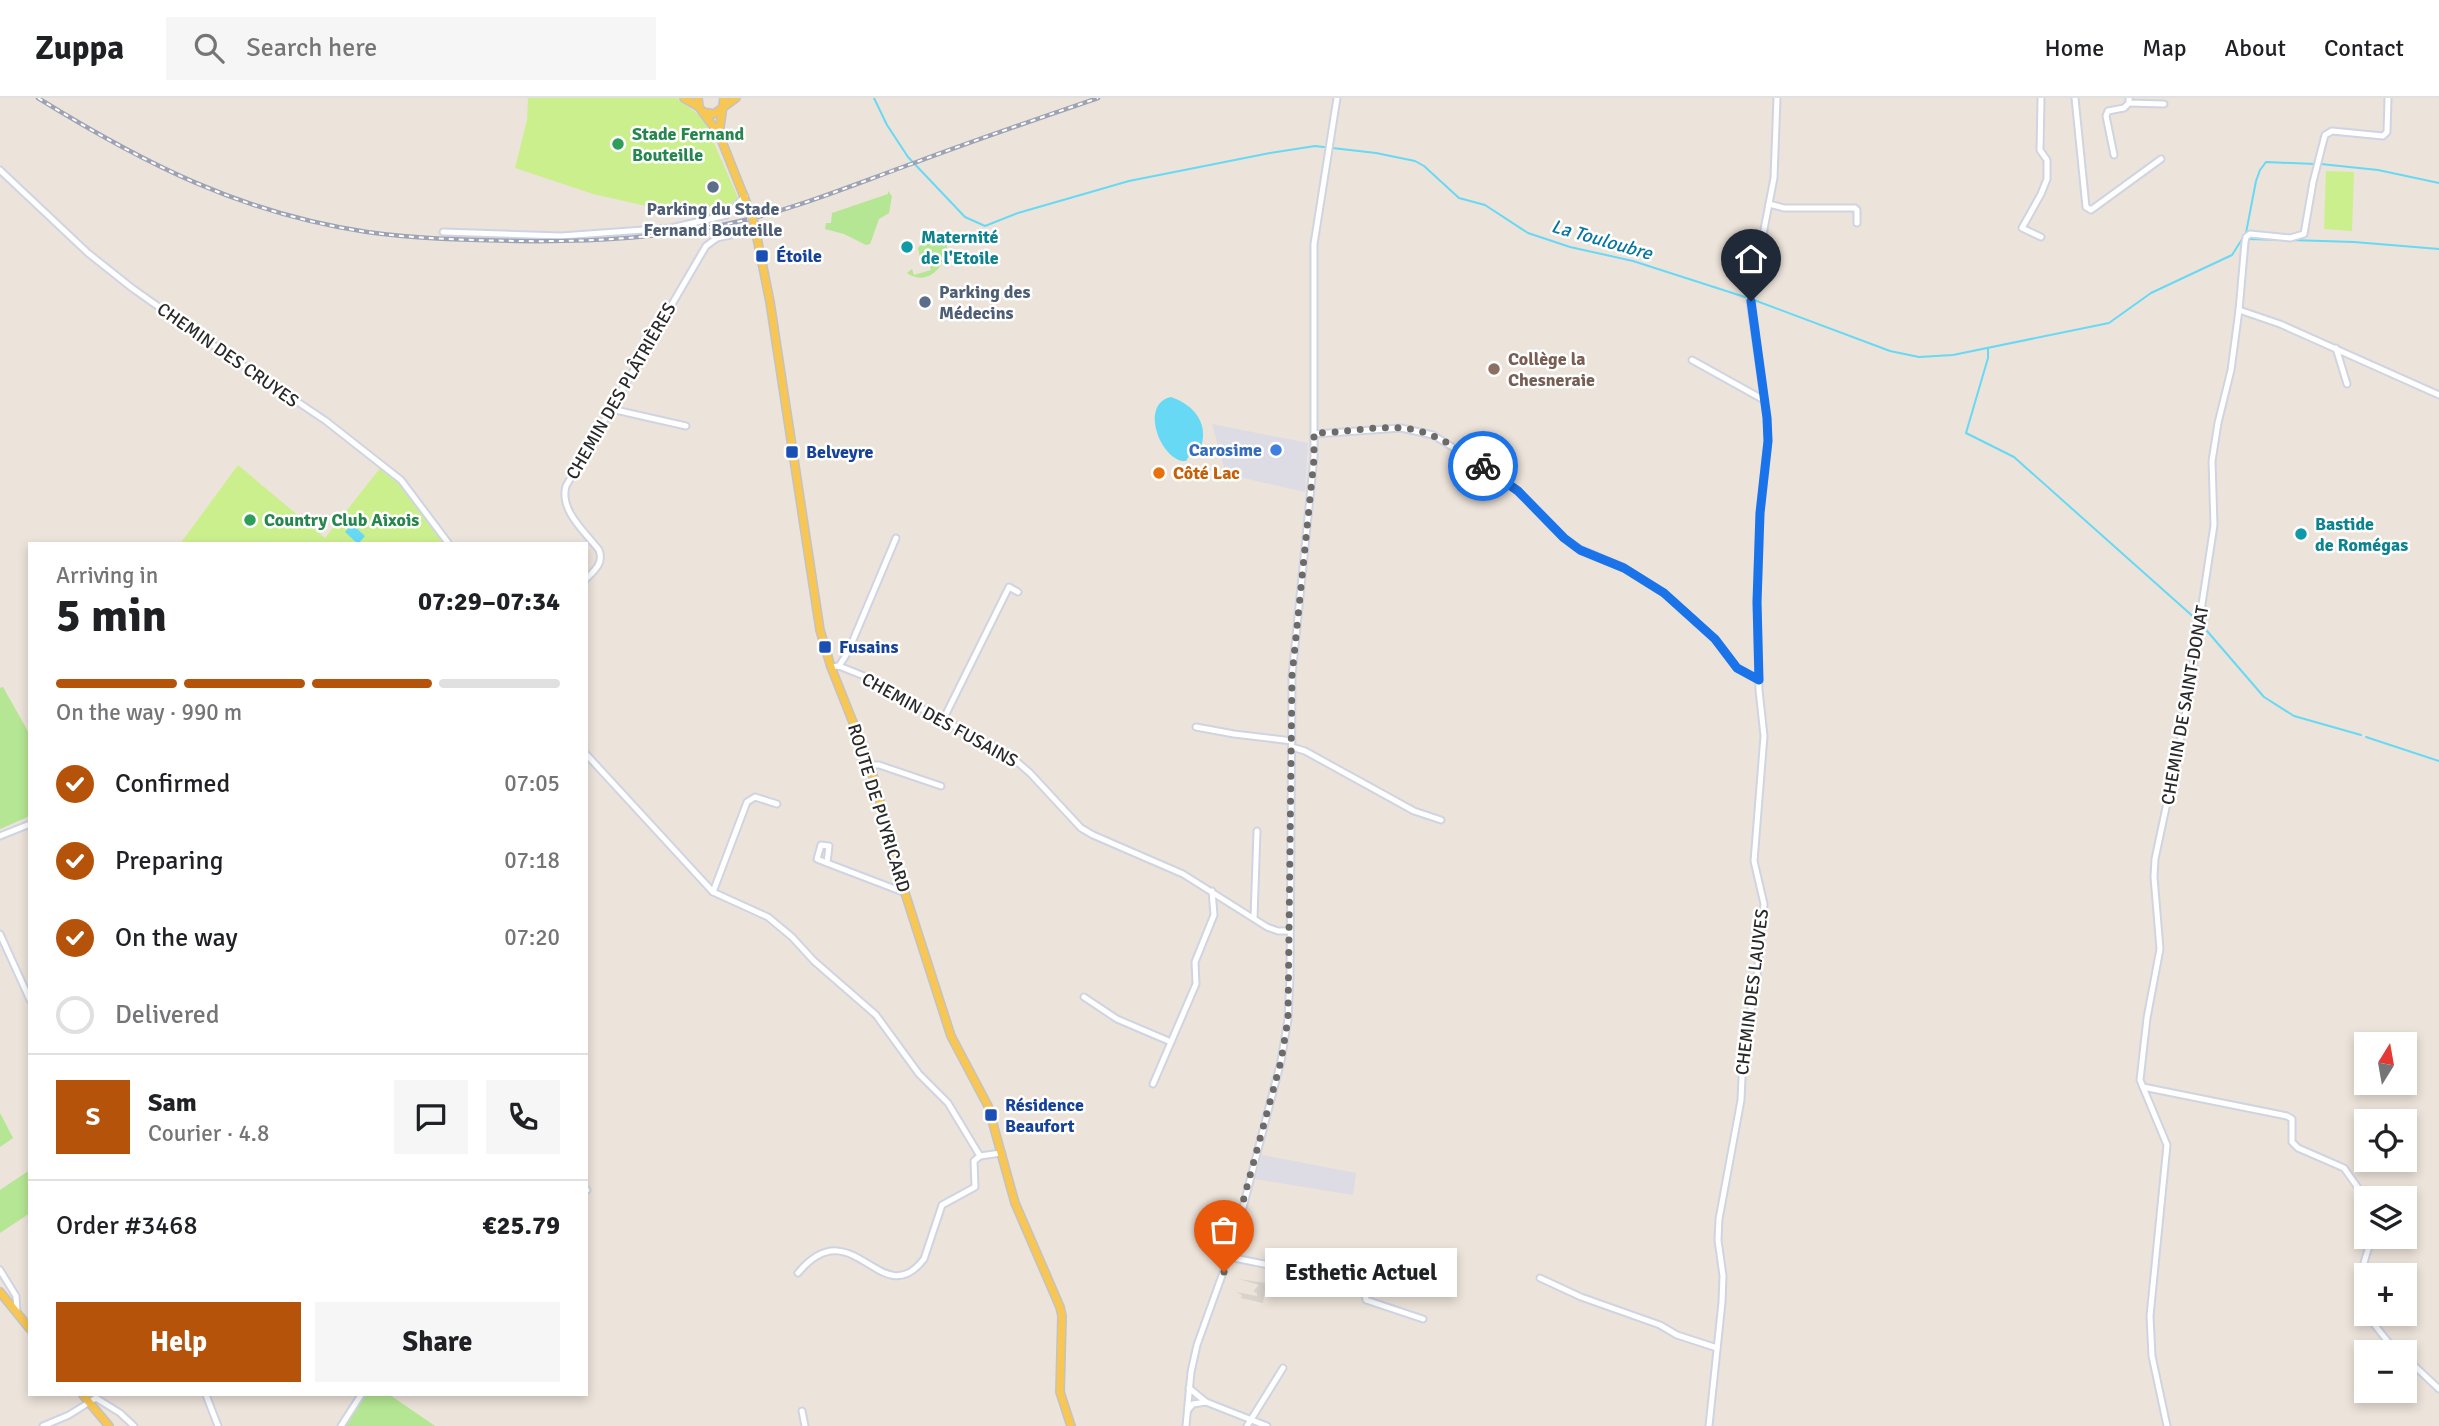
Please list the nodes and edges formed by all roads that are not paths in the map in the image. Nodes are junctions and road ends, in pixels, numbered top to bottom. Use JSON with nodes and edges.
{"nodes":[{"id":1,"x":684,"y":98,"type":"edge"},
{"id":2,"x":698,"y":98,"type":"edge"},
{"id":3,"x":736,"y":98,"type":"edge"},
{"id":4,"x":1337,"y":98,"type":"edge"},
{"id":5,"x":1777,"y":98,"type":"edge"},
{"id":6,"x":2042,"y":98,"type":"edge"},
{"id":7,"x":2075,"y":98,"type":"edge"},
{"id":8,"x":2388,"y":98,"type":"edge"},
{"id":9,"x":2129,"y":101,"type":"edge"},
{"id":10,"x":2164,"y":104,"type":"dead end"},
{"id":11,"x":723,"y":105,"type":"edge"},
{"id":12,"x":701,"y":109,"type":"junction"},
{"id":13,"x":718,"y":133,"type":"junction"},
{"id":14,"x":2114,"y":155,"type":"dead end"},
{"id":15,"x":2161,"y":159,"type":"dead end"},
{"id":16,"x":0,"y":170,"type":"edge"},
{"id":17,"x":745,"y":196,"type":"junction"},
{"id":18,"x":1769,"y":204,"type":"junction"},
{"id":19,"x":1857,"y":223,"type":"dead end"},
{"id":20,"x":755,"y":226,"type":"junction"},
{"id":21,"x":443,"y":232,"type":"dead end"},
{"id":22,"x":2041,"y":237,"type":"dead end"},
{"id":23,"x":2239,"y":310,"type":"junction"},
{"id":24,"x":2336,"y":348,"type":"junction"},
{"id":25,"x":1692,"y":360,"type":"dead end"},
{"id":26,"x":2347,"y":384,"type":"dead end"},
{"id":27,"x":2439,"y":395,"type":"edge"},
{"id":28,"x":1765,"y":400,"type":"junction"},
{"id":29,"x":611,"y":409,"type":"junction"},
{"id":30,"x":686,"y":426,"type":"dead end"},
{"id":31,"x":1314,"y":433,"type":"junction"},
{"id":32,"x":896,"y":538,"type":"dead end"},
{"id":33,"x":448,"y":542,"type":"edge"},
{"id":34,"x":588,"y":577,"type":"edge"},
{"id":35,"x":1018,"y":592,"type":"dead end"},
{"id":36,"x":835,"y":666,"type":"junction"},
{"id":37,"x":1759,"y":680,"type":"junction"},
{"id":38,"x":943,"y":720,"type":"junction"},
{"id":39,"x":1196,"y":727,"type":"dead end"},
{"id":40,"x":1292,"y":744,"type":"junction"},
{"id":41,"x":588,"y":756,"type":"edge"},
{"id":42,"x":870,"y":765,"type":"junction"},
{"id":43,"x":941,"y":786,"type":"dead end"},
{"id":44,"x":777,"y":804,"type":"dead end"},
{"id":45,"x":1441,"y":820,"type":"dead end"},
{"id":46,"x":28,"y":825,"type":"edge"},
{"id":47,"x":1257,"y":831,"type":"dead end"},
{"id":48,"x":0,"y":836,"type":"edge"},
{"id":49,"x":827,"y":863,"type":"dead end"},
{"id":50,"x":1212,"y":891,"type":"junction"},
{"id":51,"x":713,"y":892,"type":"junction"},
{"id":52,"x":905,"y":893,"type":"junction"},
{"id":53,"x":1254,"y":918,"type":"junction"},
{"id":54,"x":1290,"y":931,"type":"junction"},
{"id":55,"x":0,"y":934,"type":"edge"},
{"id":56,"x":28,"y":996,"type":"edge"},
{"id":57,"x":1084,"y":997,"type":"dead end"},
{"id":58,"x":1171,"y":1042,"type":"junction"},
{"id":59,"x":1153,"y":1084,"type":"dead end"},
{"id":60,"x":2143,"y":1087,"type":"junction"},
{"id":61,"x":1001,"y":1153,"type":"junction"},
{"id":62,"x":980,"y":1156,"type":"junction"},
{"id":63,"x":2357,"y":1186,"type":"edge"},
{"id":64,"x":1229,"y":1257,"type":"junction"},
{"id":65,"x":0,"y":1270,"type":"edge"},
{"id":66,"x":798,"y":1273,"type":"dead end"},
{"id":67,"x":1541,"y":1278,"type":"dead end"},
{"id":68,"x":0,"y":1292,"type":"edge"},
{"id":69,"x":17,"y":1312,"type":"junction"},
{"id":70,"x":1423,"y":1319,"type":"dead end"},
{"id":71,"x":28,"y":1326,"type":"edge"},
{"id":72,"x":2376,"y":1326,"type":"edge"},
{"id":73,"x":2387,"y":1340,"type":"edge"},
{"id":74,"x":1717,"y":1348,"type":"junction"},
{"id":75,"x":1283,"y":1368,"type":"dead end"},
{"id":76,"x":2417,"y":1368,"type":"edge"},
{"id":77,"x":1189,"y":1388,"type":"junction"},
{"id":78,"x":2439,"y":1389,"type":"edge"},
{"id":79,"x":84,"y":1396,"type":"edge"},
{"id":80,"x":206,"y":1396,"type":"edge"},
{"id":81,"x":360,"y":1396,"type":"edge"},
{"id":82,"x":1206,"y":1402,"type":"junction"},
{"id":83,"x":90,"y":1403,"type":"junction"},
{"id":84,"x":802,"y":1411,"type":"dead end"},
{"id":85,"x":1187,"y":1411,"type":"junction"},
{"id":86,"x":1249,"y":1423,"type":"edge"},
{"id":87,"x":43,"y":1426,"type":"edge"},
{"id":88,"x":108,"y":1426,"type":"edge"},
{"id":89,"x":134,"y":1426,"type":"edge"},
{"id":90,"x":218,"y":1426,"type":"edge"},
{"id":91,"x":341,"y":1426,"type":"edge"},
{"id":92,"x":805,"y":1426,"type":"edge"},
{"id":93,"x":1071,"y":1426,"type":"edge"},
{"id":94,"x":1186,"y":1426,"type":"edge"},
{"id":95,"x":1266,"y":1426,"type":"edge"},
{"id":96,"x":1709,"y":1426,"type":"edge"},
{"id":97,"x":2167,"y":1426,"type":"edge"}],
"edges":[{"from":1,"to":12,"type":"main road"},
{"from":2,"to":12,"type":"main road"},
{"from":3,"to":11,"type":"main road"},
{"from":4,"to":31,"type":"street"},
{"from":5,"to":18,"type":"street","name":"CHEMIN DES LAUVES"},
{"from":6,"to":22,"type":"street"},
{"from":7,"to":15,"type":"street"},
{"from":8,"to":23,"type":"street","name":"CHEMIN DE SAINT-DONAT"},
{"from":9,"to":10,"type":"street"},
{"from":9,"to":14,"type":"street"},
{"from":11,"to":12,"type":"main road"},
{"from":11,"to":13,"type":"main road","name":"ROUTE DE PUYRICARD"},
{"from":12,"to":13,"type":"main road","name":"ROUTE DE PUYRICARD"},
{"from":13,"to":17,"type":"main road","name":"ROUTE DE PUYRICARD"},
{"from":16,"to":33,"type":"street","name":"CHEMIN DES CRUYES"},
{"from":17,"to":20,"type":"main road","name":"ROUTE DE PUYRICARD","bridge":true},
{"from":17,"to":21,"type":"street"},
{"from":18,"to":19,"type":"street"},
{"from":18,"to":28,"type":"street","name":"CHEMIN DES LAUVES"},
{"from":20,"to":29,"type":"street","name":"CHEMIN DES PLÂTRIÈRES"},
{"from":20,"to":36,"type":"main road","name":"ROUTE DE PUYRICARD"},
{"from":23,"to":24,"type":"street"},
{"from":23,"to":60,"type":"street","name":"CHEMIN DE SAINT-DONAT"},
{"from":24,"to":26,"type":"street"},
{"from":24,"to":27,"type":"street"},
{"from":25,"to":28,"type":"street"},
{"from":28,"to":37,"type":"street","name":"CHEMIN DES LAUVES"},
{"from":29,"to":30,"type":"street"},
{"from":29,"to":34,"type":"street","name":"CHEMIN DES PLÂTRIÈRES"},
{"from":31,"to":37,"type":"street"},
{"from":31,"to":40,"type":"street"},
{"from":32,"to":36,"type":"street"},
{"from":35,"to":38,"type":"street"},
{"from":36,"to":38,"type":"street","name":"CHEMIN DES FUSAINS"},
{"from":36,"to":42,"type":"main road","name":"ROUTE DE PUYRICARD"},
{"from":37,"to":74,"type":"street","name":"CHEMIN DES LAUVES"},
{"from":38,"to":50,"type":"street","name":"CHEMIN DES FUSAINS"},
{"from":39,"to":40,"type":"street"},
{"from":40,"to":45,"type":"street"},
{"from":40,"to":54,"type":"street"},
{"from":41,"to":51,"type":"street"},
{"from":42,"to":43,"type":"street"},
{"from":42,"to":52,"type":"main road","name":"ROUTE DE PUYRICARD"},
{"from":44,"to":51,"type":"street"},
{"from":46,"to":48,"type":"street"},
{"from":47,"to":53,"type":"street"},
{"from":49,"to":52,"type":"street"},
{"from":50,"to":53,"type":"street","name":"CHEMIN DES FUSAINS"},
{"from":50,"to":58,"type":"street"},
{"from":51,"to":62,"type":"street"},
{"from":52,"to":61,"type":"main road","name":"ROUTE DE PUYRICARD"},
{"from":53,"to":54,"type":"street","name":"CHEMIN DES FUSAINS"},
{"from":54,"to":64,"type":"street"},
{"from":55,"to":56,"type":"street"},
{"from":57,"to":58,"type":"street"},
{"from":58,"to":59,"type":"street"},
{"from":60,"to":63,"type":"street"},
{"from":60,"to":97,"type":"street","name":"CHEMIN DE SAINT-DONAT"},
{"from":61,"to":62,"type":"street"},
{"from":61,"to":93,"type":"main road","name":"ROUTE DE PUYRICARD"},
{"from":62,"to":66,"type":"street"},
{"from":64,"to":70,"type":"street"},
{"from":64,"to":77,"type":"street"},
{"from":65,"to":69,"type":"street"},
{"from":67,"to":74,"type":"street"},
{"from":68,"to":69,"type":"main road"},
{"from":69,"to":71,"type":"main road"},
{"from":72,"to":73,"type":"street"},
{"from":74,"to":96,"type":"street","name":"CHEMIN DES LAUVES"},
{"from":75,"to":86,"type":"street"},
{"from":76,"to":78,"type":"street"},
{"from":77,"to":82,"type":"street"},
{"from":77,"to":85,"type":"street"},
{"from":79,"to":83,"type":"main road"},
{"from":80,"to":90,"type":"street"},
{"from":81,"to":91,"type":"street"},
{"from":82,"to":85,"type":"street"},
{"from":82,"to":86,"type":"street"},
{"from":83,"to":87,"type":"street"},
{"from":83,"to":88,"type":"main road"},
{"from":83,"to":89,"type":"street"},
{"from":84,"to":92,"type":"street"},
{"from":85,"to":94,"type":"street"},
{"from":86,"to":95,"type":"street"}]}
